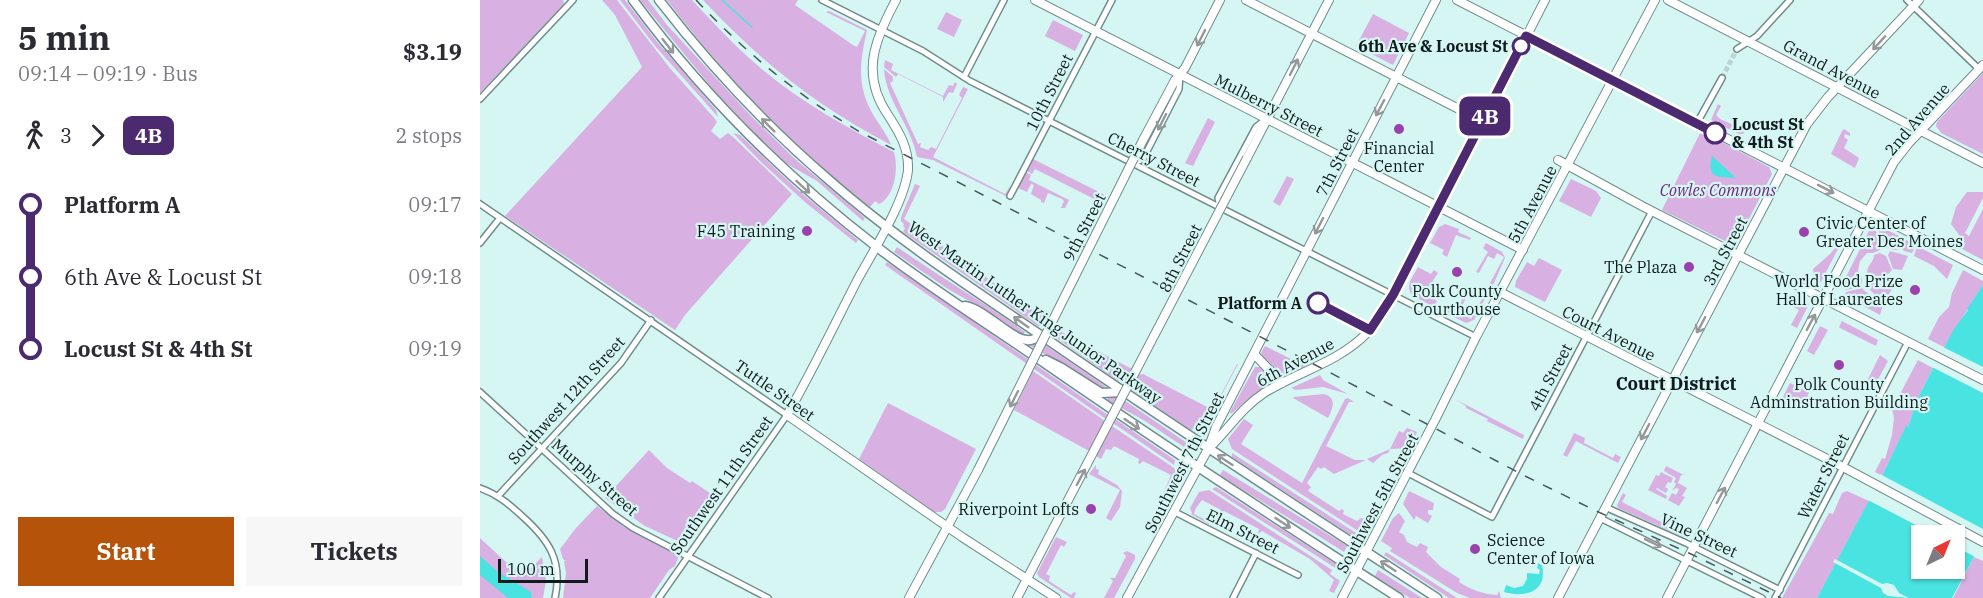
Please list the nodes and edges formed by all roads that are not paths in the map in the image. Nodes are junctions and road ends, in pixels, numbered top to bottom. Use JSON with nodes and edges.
{"nodes":[{"id":1,"x":573,"y":0,"type":"edge"},
{"id":2,"x":633,"y":0,"type":"edge"},
{"id":3,"x":659,"y":0,"type":"edge"},
{"id":4,"x":822,"y":0,"type":"edge"},
{"id":5,"x":896,"y":0,"type":"edge"},
{"id":6,"x":1004,"y":0,"type":"edge"},
{"id":7,"x":1035,"y":0,"type":"edge"},
{"id":8,"x":1112,"y":0,"type":"edge"},
{"id":9,"x":1220,"y":0,"type":"edge"},
{"id":10,"x":1246,"y":0,"type":"edge"},
{"id":11,"x":1329,"y":0,"type":"edge"},
{"id":12,"x":1436,"y":0,"type":"edge"},
{"id":13,"x":1457,"y":0,"type":"edge"},
{"id":14,"x":1545,"y":0,"type":"edge"},
{"id":15,"x":1654,"y":0,"type":"edge"},
{"id":16,"x":1668,"y":0,"type":"edge"},
{"id":17,"x":1790,"y":0,"type":"edge"},
{"id":18,"x":1913,"y":2,"type":"edge"},
{"id":19,"x":881,"y":29,"type":"junction"},
{"id":20,"x":1096,"y":31,"type":"junction"},
{"id":21,"x":1311,"y":34,"type":"junction"},
{"id":22,"x":1526,"y":36,"type":"junction"},
{"id":23,"x":1748,"y":41,"type":"junction"},
{"id":24,"x":1737,"y":49,"type":"tunnel mouth"},
{"id":25,"x":1981,"y":67,"type":"edge"},
{"id":26,"x":1180,"y":74,"type":"junction"},
{"id":27,"x":964,"y":77,"type":"junction"},
{"id":28,"x":1396,"y":77,"type":"junction"},
{"id":29,"x":1722,"y":78,"type":"tunnel mouth"},
{"id":30,"x":1612,"y":81,"type":"junction"},
{"id":31,"x":1837,"y":88,"type":"junction"},
{"id":32,"x":1497,"y":94,"type":"dead end"},
{"id":33,"x":480,"y":99,"type":"edge"},
{"id":34,"x":1491,"y":105,"type":"dead end"},
{"id":35,"x":1267,"y":119,"type":"junction"},
{"id":36,"x":1050,"y":120,"type":"junction"},
{"id":37,"x":1482,"y":121,"type":"junction"},
{"id":38,"x":1697,"y":123,"type":"junction"},
{"id":39,"x":1492,"y":126,"type":"dead end"},
{"id":40,"x":1921,"y":131,"type":"junction"},
{"id":41,"x":1558,"y":160,"type":"dead end"},
{"id":42,"x":1352,"y":162,"type":"junction"},
{"id":43,"x":1133,"y":163,"type":"junction"},
{"id":44,"x":1983,"y":163,"type":"edge"},
{"id":45,"x":1568,"y":165,"type":"junction"},
{"id":46,"x":1784,"y":168,"type":"junction"},
{"id":47,"x":1010,"y":196,"type":"dead end"},
{"id":48,"x":480,"y":204,"type":"edge"},
{"id":49,"x":1438,"y":207,"type":"junction"},
{"id":50,"x":1220,"y":208,"type":"junction"},
{"id":51,"x":1652,"y":211,"type":"junction"},
{"id":52,"x":1869,"y":211,"type":"junction"},
{"id":53,"x":500,"y":218,"type":"junction"},
{"id":54,"x":886,"y":227,"type":"junction"},
{"id":55,"x":480,"y":243,"type":"edge"},
{"id":56,"x":875,"y":246,"type":"junction"},
{"id":57,"x":1523,"y":250,"type":"junction"},
{"id":58,"x":1306,"y":251,"type":"junction"},
{"id":59,"x":1738,"y":255,"type":"junction"},
{"id":60,"x":1980,"y":269,"type":"edge"},
{"id":61,"x":1500,"y":292,"type":"junction"},
{"id":62,"x":1393,"y":295,"type":"junction"},
{"id":63,"x":1823,"y":298,"type":"junction"},
{"id":64,"x":959,"y":304,"type":"junction"},
{"id":65,"x":651,"y":320,"type":"junction"},
{"id":66,"x":1040,"y":336,"type":"junction"},
{"id":67,"x":1587,"y":336,"type":"junction"},
{"id":68,"x":1263,"y":338,"type":"joint"},
{"id":69,"x":1476,"y":338,"type":"junction"},
{"id":70,"x":1908,"y":342,"type":"junction"},
{"id":71,"x":1254,"y":354,"type":"junction"},
{"id":72,"x":1040,"y":360,"type":"junction"},
{"id":73,"x":1672,"y":380,"type":"junction"},
{"id":74,"x":1983,"y":380,"type":"edge"},
{"id":75,"x":1282,"y":383,"type":"junction"},
{"id":76,"x":480,"y":392,"type":"edge"},
{"id":77,"x":1124,"y":392,"type":"junction"},
{"id":78,"x":787,"y":415,"type":"junction"},
{"id":79,"x":1435,"y":420,"type":"joint"},
{"id":80,"x":1758,"y":424,"type":"junction"},
{"id":81,"x":541,"y":449,"type":"junction"},
{"id":82,"x":1208,"y":449,"type":"junction"},
{"id":83,"x":1198,"y":468,"type":"junction"},
{"id":84,"x":1843,"y":468,"type":"junction"},
{"id":85,"x":1408,"y":472,"type":"junction"},
{"id":86,"x":480,"y":488,"type":"edge"},
{"id":87,"x":498,"y":496,"type":"junction"},
{"id":88,"x":1605,"y":507,"type":"junction"},
{"id":89,"x":1176,"y":512,"type":"junction"},
{"id":90,"x":1600,"y":518,"type":"junction"},
{"id":91,"x":947,"y":527,"type":"junction"},
{"id":92,"x":1983,"y":542,"type":"edge"},
{"id":93,"x":1694,"y":547,"type":"junction"},
{"id":94,"x":1366,"y":552,"type":"junction"},
{"id":95,"x":1256,"y":553,"type":"junction"},
{"id":96,"x":688,"y":556,"type":"junction"},
{"id":97,"x":1688,"y":560,"type":"junction"},
{"id":98,"x":1356,"y":570,"type":"junction"},
{"id":99,"x":1298,"y":575,"type":"dead end"},
{"id":100,"x":1027,"y":580,"type":"junction"},
{"id":101,"x":1780,"y":590,"type":"junction"},
{"id":102,"x":555,"y":598,"type":"edge"},
{"id":103,"x":659,"y":598,"type":"edge"},
{"id":104,"x":768,"y":598,"type":"edge"},
{"id":105,"x":909,"y":598,"type":"edge"},
{"id":106,"x":1017,"y":598,"type":"edge"},
{"id":107,"x":1056,"y":598,"type":"edge"},
{"id":108,"x":1127,"y":598,"type":"edge"},
{"id":109,"x":1233,"y":598,"type":"edge"},
{"id":110,"x":1342,"y":598,"type":"edge"},
{"id":111,"x":1399,"y":598,"type":"edge"},
{"id":112,"x":1437,"y":598,"type":"edge"},
{"id":113,"x":1559,"y":598,"type":"edge"},
{"id":114,"x":1667,"y":598,"type":"edge"},
{"id":115,"x":1762,"y":598,"type":"edge"},
{"id":116,"x":1775,"y":598,"type":"edge"}],
"edges":[{"from":1,"to":33,"type":"street"},
{"from":2,"to":56,"type":"main road","one_way":true},
{"from":54,"to":3,"type":"main road","name":"West Martin Luther King Junior Parkway","one_way":true},
{"from":4,"to":19,"type":"street","name":"Cherry Street"},
{"from":5,"to":19,"type":"main road","name":"Southwest 11th Street"},
{"from":6,"to":27,"type":"street"},
{"from":7,"to":20,"type":"main road","name":"Mulberry Street"},
{"from":8,"to":20,"type":"street","name":"10th Street"},
{"from":9,"to":26,"type":"main road","name":"9th Street","one_way":true},
{"from":10,"to":21,"type":"main road"},
{"from":11,"to":21,"type":"main road","name":"8th Street"},
{"from":12,"to":28,"type":"main road","name":"7th Street"},
{"from":13,"to":22,"type":"main road"},
{"from":14,"to":22,"type":"main road"},
{"from":15,"to":30,"type":"main road","name":"5th Avenue"},
{"from":16,"to":23,"type":"main road","name":"Grand Avenue"},
{"from":17,"to":23,"type":"street"},
{"from":18,"to":25,"type":"street"},
{"from":18,"to":31,"type":"main road","name":"3rd Street","one_way":true},
{"from":19,"to":27,"type":"street","name":"Cherry Street"},
{"from":19,"to":54,"type":"main road","name":"Southwest 11th Street"},
{"from":20,"to":26,"type":"main road","name":"Mulberry Street"},
{"from":20,"to":36,"type":"street","name":"10th Street"},
{"from":21,"to":28,"type":"main road"},
{"from":35,"to":21,"type":"main road","name":"8th Street","one_way":true},
{"from":22,"to":30,"type":"main road"},
{"from":22,"to":32,"type":"main road"},
{"from":23,"to":24,"type":"street"},
{"from":23,"to":31,"type":"main road","name":"Grand Avenue"},
{"from":25,"to":40,"type":"main road","name":"2nd Avenue"},
{"from":26,"to":35,"type":"main road","name":"Mulberry Street"},
{"from":26,"to":43,"type":"street","one_way":true},
{"from":26,"to":91,"type":"main road","name":"9th Street","one_way":true,"bridge":true},
{"from":27,"to":36,"type":"street","name":"Cherry Street"},
{"from":28,"to":37,"type":"main road"},
{"from":28,"to":42,"type":"main road","name":"7th Street","one_way":true},
{"from":29,"to":38,"type":"street"},
{"from":30,"to":38,"type":"main road"},
{"from":30,"to":45,"type":"main road","name":"5th Avenue"},
{"from":31,"to":40,"type":"main road","name":"Grand Avenue"},
{"from":31,"to":46,"type":"main road","name":"3rd Street"},
{"from":34,"to":37,"type":"main road","name":"6th Avenue"},
{"from":35,"to":42,"type":"main road","name":"Mulberry Street"},
{"from":35,"to":50,"type":"street"},
{"from":100,"to":35,"type":"main road","name":"8th Street","one_way":true,"bridge":true},
{"from":36,"to":43,"type":"street","name":"Cherry Street"},
{"from":36,"to":47,"type":"street","name":"10th Street"},
{"from":37,"to":39,"type":"main road"},
{"from":37,"to":49,"type":"main road","name":"6th Avenue"},
{"from":38,"to":46,"type":"main road"},
{"from":40,"to":44,"type":"main road","name":"Grand Avenue"},
{"from":40,"to":52,"type":"main road","name":"2nd Avenue"},
{"from":41,"to":45,"type":"main road"},
{"from":42,"to":49,"type":"main road","name":"Mulberry Street"},
{"from":42,"to":58,"type":"main road","name":"7th Street","one_way":true},
{"from":43,"to":50,"type":"street","name":"Cherry Street"},
{"from":43,"to":66,"type":"street"},
{"from":45,"to":51,"type":"main road"},
{"from":45,"to":57,"type":"main road","name":"5th Avenue"},
{"from":46,"to":52,"type":"main road","one_way":true},
{"from":46,"to":59,"type":"main road","name":"3rd Street"},
{"from":48,"to":53,"type":"street","name":"Tuttle Street"},
{"from":49,"to":57,"type":"main road","name":"Mulberry Street"},
{"from":49,"to":62,"type":"main road","name":"6th Avenue"},
{"from":50,"to":58,"type":"street","name":"Cherry Street"},
{"from":51,"to":59,"type":"main road"},
{"from":51,"to":67,"type":"street","name":"4th Street"},
{"from":52,"to":60,"type":"main road"},
{"from":52,"to":63,"type":"main road","name":"2nd Avenue"},
{"from":53,"to":55,"type":"street"},
{"from":53,"to":65,"type":"street","name":"Tuttle Street"},
{"from":54,"to":56,"type":"main road","name":"Southwest 11th Street"},
{"from":66,"to":54,"type":"main road","name":"West Martin Luther King Junior Parkway","one_way":true},
{"from":56,"to":64,"type":"main road"},
{"from":56,"to":78,"type":"main road","name":"Southwest 11th Street"},
{"from":57,"to":61,"type":"main road","name":"5th Avenue"},
{"from":58,"to":62,"type":"street","name":"Cherry Street"},
{"from":58,"to":68,"type":"main road","name":"7th Street"},
{"from":59,"to":63,"type":"main road"},
{"from":59,"to":73,"type":"main road","name":"3rd Street","one_way":true},
{"from":61,"to":67,"type":"main road","name":"Court Avenue"},
{"from":61,"to":69,"type":"main road","name":"5th Avenue"},
{"from":62,"to":69,"type":"street","name":"Cherry Street"},
{"from":62,"to":75,"type":"main road","name":"6th Avenue"},
{"from":63,"to":70,"type":"main road"},
{"from":80,"to":63,"type":"main road","name":"2nd Avenue","one_way":true},
{"from":64,"to":66,"type":"main road"},
{"from":64,"to":72,"type":"main road"},
{"from":65,"to":78,"type":"street","name":"Tuttle Street"},
{"from":65,"to":81,"type":"street","name":"Southwest 12th Street"},
{"from":66,"to":77,"type":"main road","name":"West Martin Luther King Junior Parkway"},
{"from":67,"to":73,"type":"main road","name":"Court Avenue"},
{"from":67,"to":85,"type":"street","name":"4th Street"},
{"from":68,"to":71,"type":"main road","name":"Southwest 7th Street"},
{"from":69,"to":79,"type":"main road","name":"5th Avenue"},
{"from":70,"to":74,"type":"main road"},
{"from":70,"to":84,"type":"street","name":"Water Street"},
{"from":71,"to":75,"type":"main road"},
{"from":71,"to":82,"type":"main road","name":"Southwest 7th Street"},
{"from":72,"to":77,"type":"main road"},
{"from":72,"to":83,"type":"main road","one_way":true},
{"from":73,"to":80,"type":"main road","name":"Court Avenue"},
{"from":73,"to":88,"type":"main road","name":"3rd Street","one_way":true},
{"from":75,"to":82,"type":"main road","name":"6th Avenue"},
{"from":76,"to":81,"type":"street","name":"Murphy Street"},
{"from":77,"to":82,"type":"main road","name":"West Martin Luther King Junior Parkway"},
{"from":78,"to":91,"type":"main road","name":"Tuttle Street"},
{"from":78,"to":96,"type":"street","name":"Southwest 11th Street"},
{"from":79,"to":85,"type":"main road","name":"Southwest 5th Street"},
{"from":80,"to":84,"type":"main road","name":"Court Avenue"},
{"from":93,"to":80,"type":"main road","name":"2nd Avenue","one_way":true},
{"from":81,"to":87,"type":"street","name":"Southwest 12th Street"},
{"from":81,"to":96,"type":"street","name":"Murphy Street"},
{"from":82,"to":83,"type":"main road","name":"Southwest 7th Street"},
{"from":94,"to":82,"type":"main road","name":"West Martin Luther King Junior Parkway","one_way":true},
{"from":83,"to":89,"type":"main road","name":"Southwest 7th Street"},
{"from":83,"to":98,"type":"main road","one_way":true},
{"from":84,"to":92,"type":"main road","name":"Court Avenue"},
{"from":84,"to":101,"type":"street","name":"Water Street"},
{"from":85,"to":94,"type":"main road","name":"Southwest 5th Street"},
{"from":86,"to":87,"type":"street"},
{"from":87,"to":102,"type":"street"},
{"from":88,"to":90,"type":"main road","name":"3rd Street"},
{"from":88,"to":93,"type":"street","name":"Vine Street"},
{"from":89,"to":95,"type":"street","name":"Elm Street"},
{"from":89,"to":108,"type":"main road","name":"Southwest 7th Street"},
{"from":90,"to":97,"type":"street","name":"Vine Street","one_way":true},
{"from":90,"to":113,"type":"main road","name":"3rd Street"},
{"from":91,"to":100,"type":"main road","name":"Tuttle Street"},
{"from":91,"to":105,"type":"main road","name":"9th Street"},
{"from":93,"to":97,"type":"main road","name":"2nd Avenue"},
{"from":93,"to":101,"type":"street","name":"Vine Street"},
{"from":94,"to":98,"type":"main road","name":"Southwest 5th Street"},
{"from":112,"to":94,"type":"main road","name":"West Martin Luther King Junior Parkway","one_way":true},
{"from":95,"to":99,"type":"street","name":"Elm Street"},
{"from":95,"to":109,"type":"street"},
{"from":96,"to":103,"type":"street","name":"Southwest 11th Street"},
{"from":96,"to":104,"type":"street","name":"Murphy Street"},
{"from":97,"to":114,"type":"main road","name":"2nd Avenue"},
{"from":97,"to":115,"type":"street","name":"Vine Street"},
{"from":98,"to":110,"type":"main road","name":"Southwest 5th Street"},
{"from":98,"to":111,"type":"main road"},
{"from":100,"to":106,"type":"main road","name":"8th Street"},
{"from":100,"to":107,"type":"main road","name":"Tuttle Street"},
{"from":101,"to":116,"type":"street","name":"Water Street"}]}
